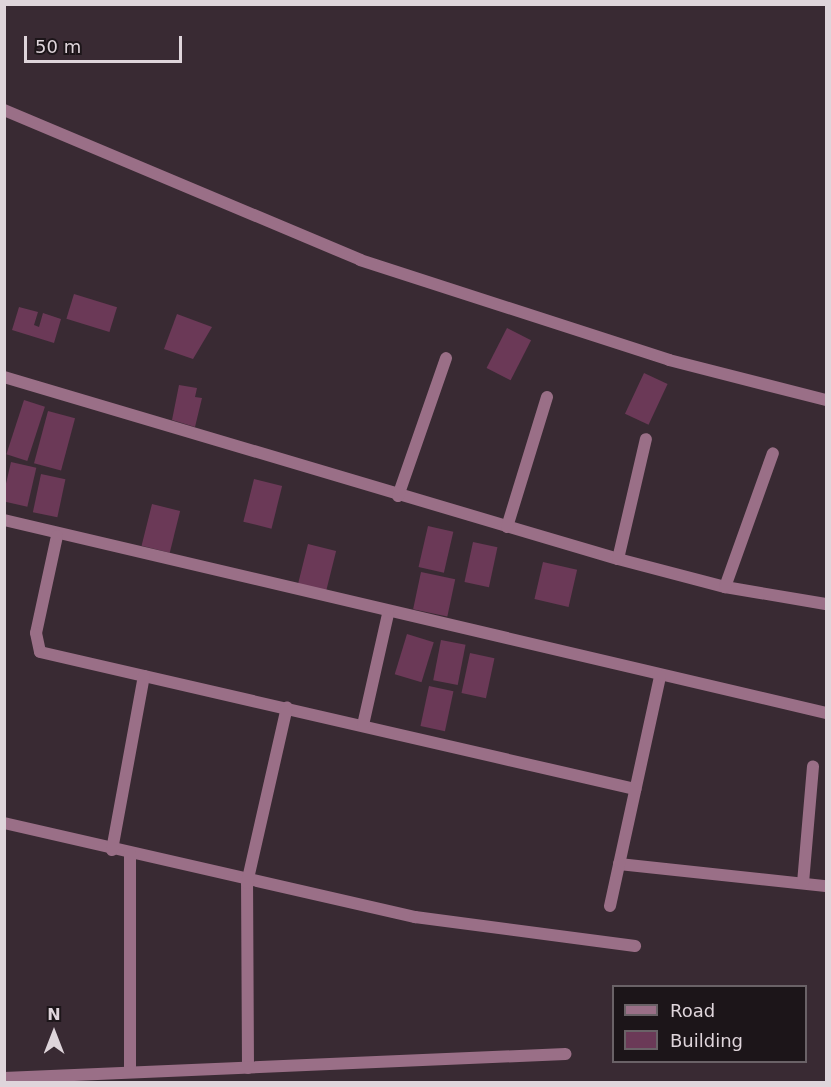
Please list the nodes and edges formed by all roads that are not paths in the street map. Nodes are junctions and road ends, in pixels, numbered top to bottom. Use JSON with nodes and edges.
{"nodes":[{"id":1,"x":4,"y":110,"type":"edge"},
{"id":2,"x":446,"y":358,"type":"dead end"},
{"id":3,"x":4,"y":377,"type":"edge"},
{"id":4,"x":547,"y":397,"type":"dead end"},
{"id":5,"x":826,"y":400,"type":"edge"},
{"id":6,"x":646,"y":439,"type":"dead end"},
{"id":7,"x":773,"y":453,"type":"dead end"},
{"id":8,"x":398,"y":496,"type":"junction"},
{"id":9,"x":4,"y":520,"type":"edge"},
{"id":10,"x":507,"y":527,"type":"junction"},
{"id":11,"x":57,"y":536,"type":"junction"},
{"id":12,"x":618,"y":559,"type":"junction"},
{"id":13,"x":725,"y":587,"type":"junction"},
{"id":14,"x":826,"y":604,"type":"edge"},
{"id":15,"x":388,"y":614,"type":"junction"},
{"id":16,"x":660,"y":675,"type":"junction"},
{"id":17,"x":144,"y":676,"type":"junction"},
{"id":18,"x":287,"y":707,"type":"junction"},
{"id":19,"x":826,"y":713,"type":"edge"},
{"id":20,"x":363,"y":725,"type":"junction"},
{"id":21,"x":813,"y":766,"type":"dead end"},
{"id":22,"x":635,"y":789,"type":"junction"},
{"id":23,"x":4,"y":823,"type":"edge"},
{"id":24,"x":112,"y":850,"type":"junction"},
{"id":25,"x":130,"y":854,"type":"junction"},
{"id":26,"x":619,"y":864,"type":"junction"},
{"id":27,"x":247,"y":883,"type":"junction"},
{"id":28,"x":803,"y":883,"type":"junction"},
{"id":29,"x":826,"y":886,"type":"edge"},
{"id":30,"x":610,"y":906,"type":"dead end"},
{"id":31,"x":635,"y":946,"type":"dead end"},
{"id":32,"x":565,"y":1054,"type":"dead end"},
{"id":33,"x":248,"y":1068,"type":"junction"},
{"id":34,"x":130,"y":1072,"type":"junction"},
{"id":35,"x":4,"y":1078,"type":"edge"}],
"edges":[{"from":1,"to":5,"type":"street"},
{"from":2,"to":8,"type":"street"},
{"from":3,"to":8,"type":"street"},
{"from":4,"to":10,"type":"street"},
{"from":6,"to":12,"type":"street"},
{"from":7,"to":13,"type":"street"},
{"from":8,"to":10,"type":"street"},
{"from":9,"to":11,"type":"street"},
{"from":10,"to":12,"type":"street"},
{"from":11,"to":15,"type":"street"},
{"from":11,"to":17,"type":"street"},
{"from":12,"to":13,"type":"street"},
{"from":13,"to":14,"type":"street"},
{"from":15,"to":16,"type":"street"},
{"from":15,"to":20,"type":"street"},
{"from":16,"to":19,"type":"street"},
{"from":16,"to":22,"type":"street"},
{"from":17,"to":18,"type":"street"},
{"from":17,"to":24,"type":"street"},
{"from":18,"to":20,"type":"street"},
{"from":18,"to":27,"type":"street"},
{"from":20,"to":22,"type":"street"},
{"from":21,"to":28,"type":"street"},
{"from":22,"to":26,"type":"street"},
{"from":23,"to":24,"type":"street"},
{"from":24,"to":25,"type":"street"},
{"from":25,"to":27,"type":"street"},
{"from":25,"to":34,"type":"street"},
{"from":26,"to":28,"type":"street"},
{"from":26,"to":30,"type":"street"},
{"from":27,"to":31,"type":"street"},
{"from":27,"to":33,"type":"street"},
{"from":28,"to":29,"type":"street"},
{"from":32,"to":33,"type":"street"},
{"from":33,"to":34,"type":"street"},
{"from":34,"to":35,"type":"street"}]}
